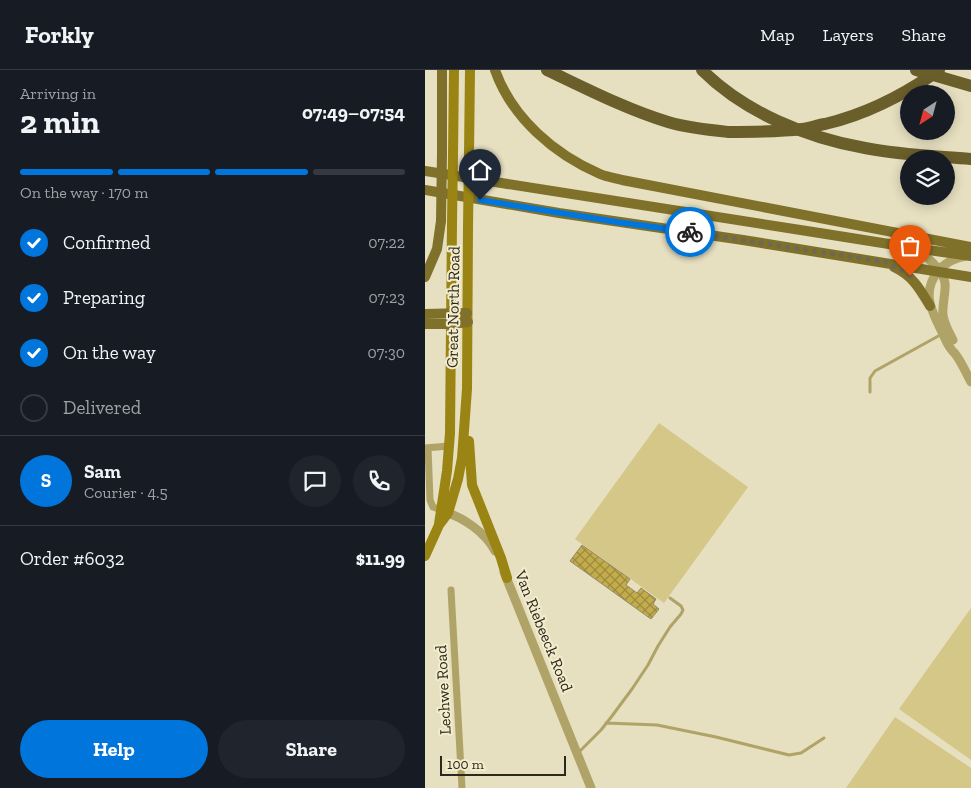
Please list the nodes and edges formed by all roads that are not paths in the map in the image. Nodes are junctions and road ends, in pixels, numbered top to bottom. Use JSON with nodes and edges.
{"nodes":[{"id":1,"x":442,"y":70,"type":"edge"},
{"id":2,"x":454,"y":70,"type":"edge"},
{"id":3,"x":470,"y":70,"type":"edge"},
{"id":4,"x":495,"y":70,"type":"edge"},
{"id":5,"x":547,"y":70,"type":"edge"},
{"id":6,"x":702,"y":70,"type":"edge"},
{"id":7,"x":916,"y":70,"type":"edge"},
{"id":8,"x":939,"y":70,"type":"edge"},
{"id":9,"x":971,"y":86,"type":"edge"},
{"id":10,"x":971,"y":160,"type":"edge"},
{"id":11,"x":425,"y":171,"type":"edge"},
{"id":12,"x":425,"y":190,"type":"edge"},
{"id":13,"x":425,"y":196,"type":"edge"},
{"id":14,"x":480,"y":200,"type":"junction"},
{"id":15,"x":971,"y":247,"type":"edge"},
{"id":16,"x":914,"y":248,"type":"junction"},
{"id":17,"x":971,"y":256,"type":"edge"},
{"id":18,"x":885,"y":262,"type":"junction"},
{"id":19,"x":938,"y":271,"type":"junction"},
{"id":20,"x":425,"y":277,"type":"edge"},
{"id":21,"x":971,"y":277,"type":"edge"},
{"id":22,"x":930,"y":306,"type":"junction"},
{"id":23,"x":425,"y":314,"type":"edge"},
{"id":24,"x":468,"y":318,"type":"junction"},
{"id":25,"x":451,"y":319,"type":"junction"},
{"id":26,"x":425,"y":324,"type":"edge"},
{"id":27,"x":943,"y":334,"type":"junction"},
{"id":28,"x":956,"y":355,"type":"junction"},
{"id":29,"x":971,"y":382,"type":"edge"},
{"id":30,"x":870,"y":392,"type":"dead end"},
{"id":31,"x":465,"y":420,"type":"junction"},
{"id":32,"x":449,"y":446,"type":"junction"},
{"id":33,"x":426,"y":448,"type":"edge"},
{"id":34,"x":444,"y":512,"type":"junction"},
{"id":35,"x":425,"y":556,"type":"edge"},
{"id":36,"x":507,"y":578,"type":"junction"},
{"id":37,"x":451,"y":590,"type":"dead end"},
{"id":38,"x":670,"y":598,"type":"dead end"},
{"id":39,"x":606,"y":723,"type":"junction"},
{"id":40,"x":823,"y":738,"type":"dead end"},
{"id":41,"x":577,"y":753,"type":"junction"},
{"id":42,"x":462,"y":788,"type":"edge"},
{"id":43,"x":591,"y":788,"type":"edge"}],
"edges":[{"from":1,"to":20,"type":"main road","bridge":true},
{"from":2,"to":25,"type":"main road","name":"Great North Road","bridge":true},
{"from":3,"to":24,"type":"main road","name":"Great North Road","bridge":true},
{"from":4,"to":15,"type":"main road"},
{"from":5,"to":8,"type":"highway","bridge":true},
{"from":6,"to":10,"type":"highway"},
{"from":7,"to":9,"type":"highway"},
{"from":11,"to":16,"type":"main road"},
{"from":12,"to":14,"type":"main road"},
{"from":13,"to":14,"type":"main road"},
{"from":14,"to":18,"type":"main road"},
{"from":16,"to":17,"type":"main road"},
{"from":16,"to":19,"type":"street"},
{"from":17,"to":19,"type":"street"},
{"from":18,"to":19,"type":"main road"},
{"from":18,"to":22,"type":"main road"},
{"from":19,"to":21,"type":"main road"},
{"from":19,"to":22,"type":"street"},
{"from":19,"to":28,"type":"street"},
{"from":22,"to":27,"type":"street"},
{"from":23,"to":25,"type":"main road"},
{"from":24,"to":25,"type":"main road"},
{"from":24,"to":31,"type":"main road","name":"Great North Road"},
{"from":25,"to":26,"type":"main road"},
{"from":25,"to":32,"type":"main road","name":"Great North Road"},
{"from":27,"to":28,"type":"street"},
{"from":27,"to":30,"type":"lane"},
{"from":28,"to":29,"type":"street"},
{"from":31,"to":34,"type":"main road","name":"Great North Road"},
{"from":31,"to":36,"type":"main road"},
{"from":32,"to":33,"type":"street"},
{"from":32,"to":34,"type":"main road","name":"Great North Road"},
{"from":33,"to":34,"type":"street"},
{"from":34,"to":35,"type":"main road"},
{"from":34,"to":36,"type":"street","name":"Van Riebeeck Road"},
{"from":36,"to":41,"type":"street","name":"Van Riebeeck Road"},
{"from":37,"to":42,"type":"street","name":"Lechwe Road"},
{"from":38,"to":39,"type":"lane"},
{"from":39,"to":40,"type":"lane"},
{"from":39,"to":41,"type":"lane"},
{"from":41,"to":43,"type":"street","name":"Van Riebeeck Road"}]}
